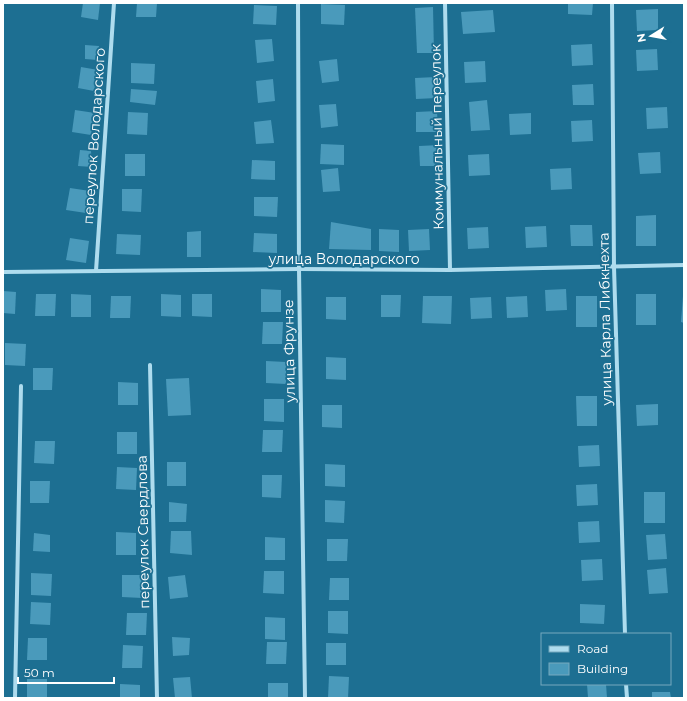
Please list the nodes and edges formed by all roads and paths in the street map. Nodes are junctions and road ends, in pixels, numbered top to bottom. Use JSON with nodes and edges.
{"nodes":[{"id":1,"x":114,"y":3,"type":"edge"},
{"id":2,"x":298,"y":3,"type":"edge"},
{"id":3,"x":446,"y":3,"type":"edge"},
{"id":4,"x":612,"y":3,"type":"edge"},
{"id":5,"x":684,"y":265,"type":"edge"},
{"id":6,"x":614,"y":267,"type":"junction"},
{"id":7,"x":299,"y":270,"type":"junction"},
{"id":8,"x":450,"y":270,"type":"junction"},
{"id":9,"x":96,"y":271,"type":"junction"},
{"id":10,"x":3,"y":272,"type":"edge"},
{"id":11,"x":150,"y":365,"type":"dead end"},
{"id":12,"x":21,"y":386,"type":"dead end"},
{"id":13,"x":625,"y":633,"type":"edge"},
{"id":14,"x":626,"y":685,"type":"edge"},
{"id":15,"x":15,"y":698,"type":"edge"},
{"id":16,"x":158,"y":698,"type":"edge"},
{"id":17,"x":305,"y":698,"type":"edge"},
{"id":18,"x":627,"y":698,"type":"edge"}],
"edges":[{"from":1,"to":9,"type":"street","name":"переулок Володарского"},
{"from":2,"to":7,"type":"street","name":"улица Фрунзе"},
{"from":3,"to":8,"type":"street","name":"Коммунальный переулок"},
{"from":4,"to":6,"type":"street","name":"улица Карла Либкнехта"},
{"from":5,"to":6,"type":"street","name":"улица Володарского"},
{"from":6,"to":8,"type":"street","name":"улица Володарского"},
{"from":6,"to":13,"type":"street","name":"улица Карла Либкнехта"},
{"from":7,"to":8,"type":"street","name":"улица Володарского"},
{"from":7,"to":9,"type":"street","name":"улица Володарского"},
{"from":7,"to":17,"type":"street","name":"улица Фрунзе"},
{"from":9,"to":10,"type":"street","name":"улица Володарского"},
{"from":11,"to":16,"type":"street","name":"переулок Свердлова"},
{"from":12,"to":15,"type":"street"},
{"from":14,"to":18,"type":"street"}]}
